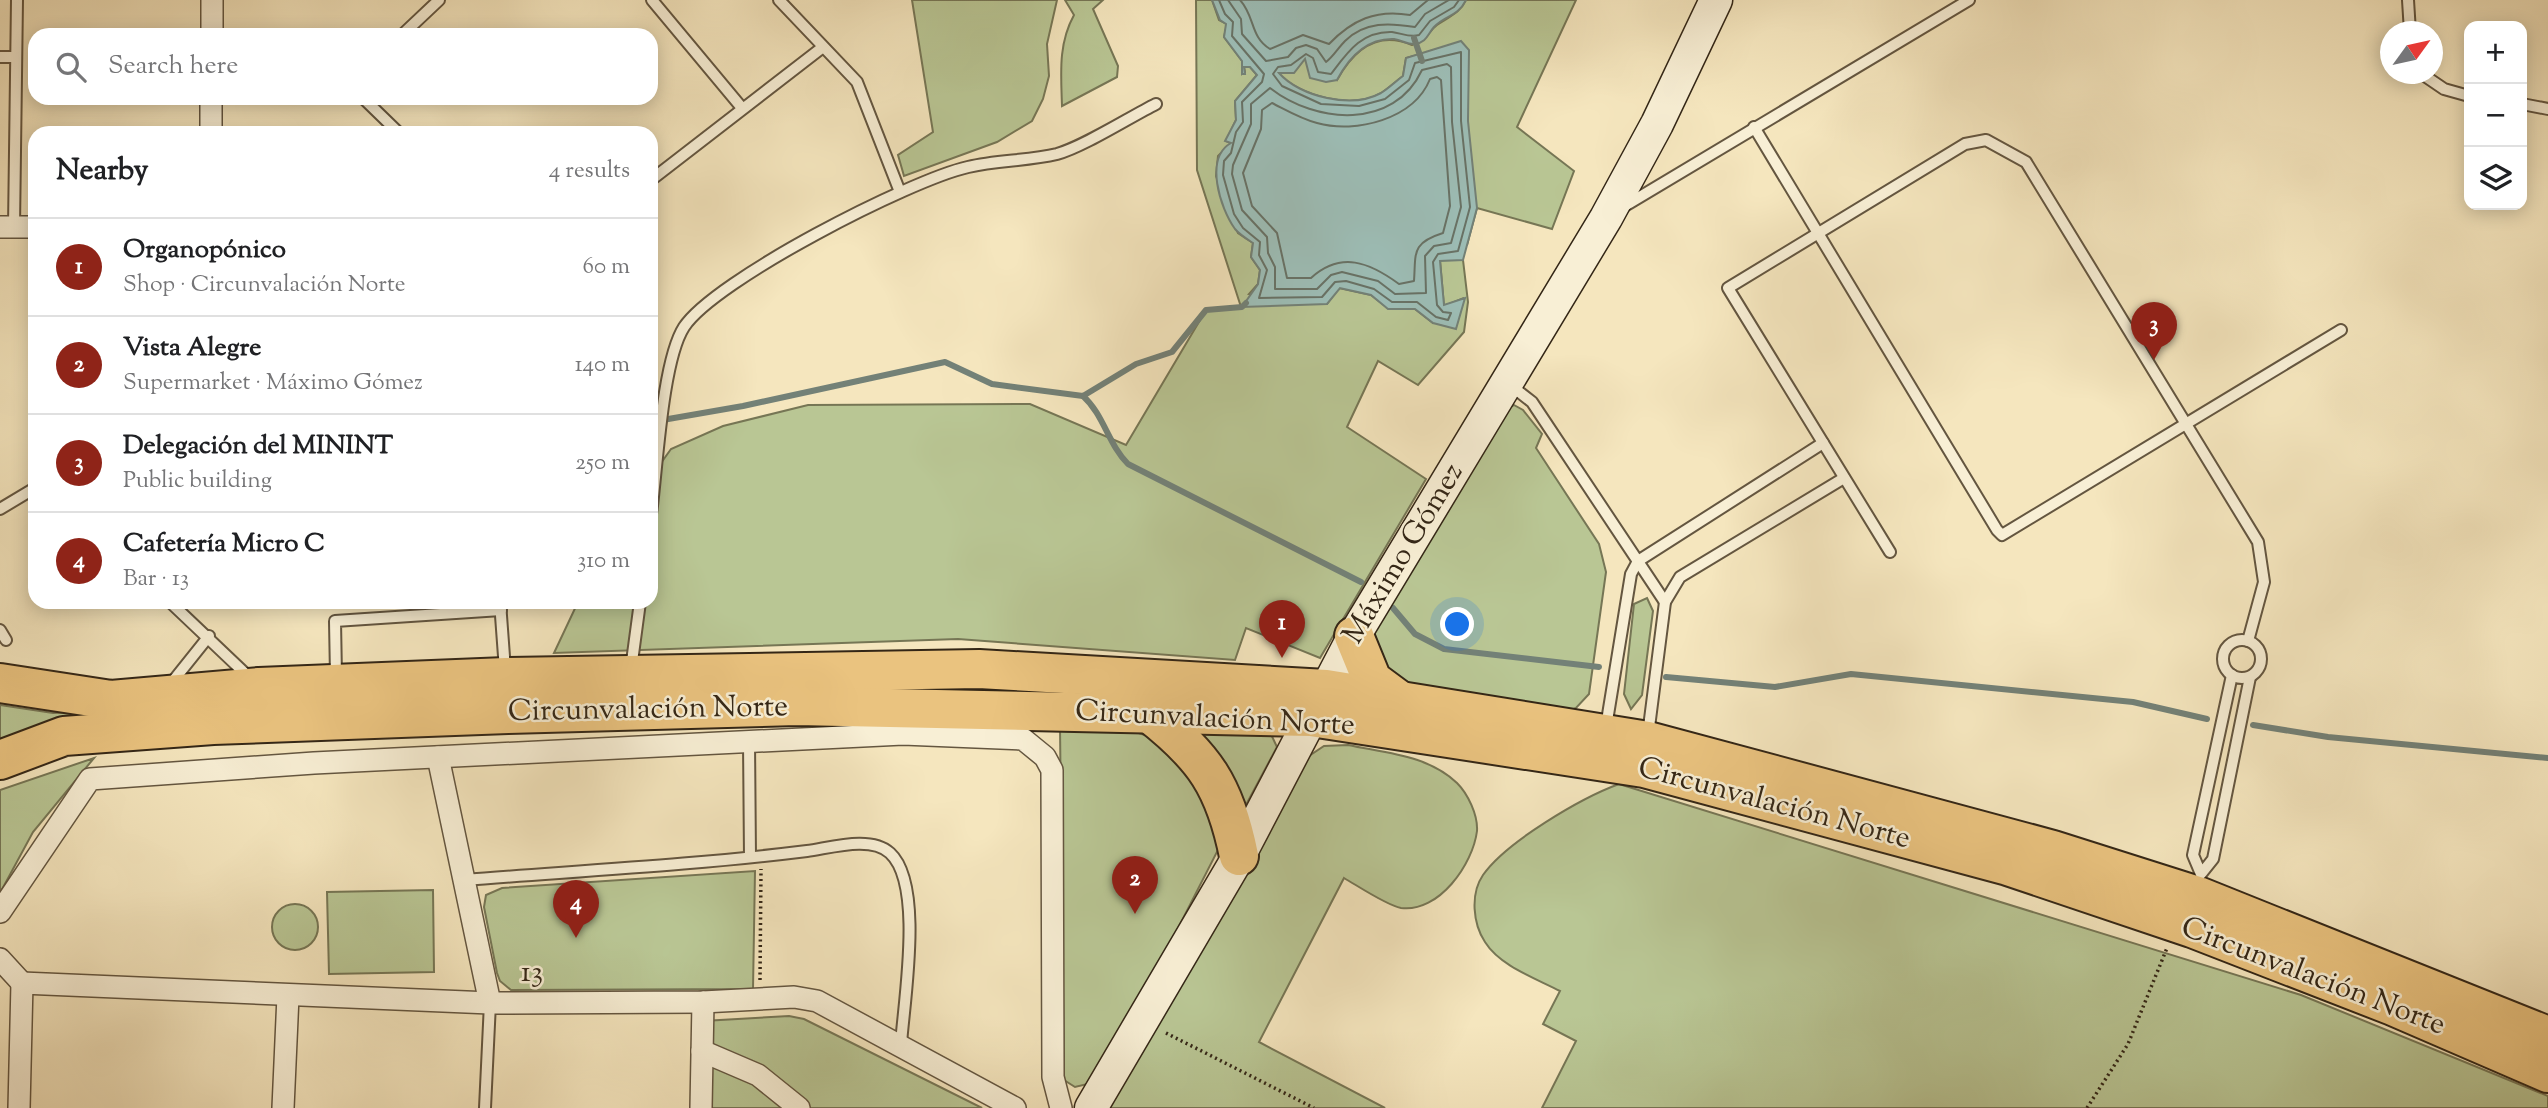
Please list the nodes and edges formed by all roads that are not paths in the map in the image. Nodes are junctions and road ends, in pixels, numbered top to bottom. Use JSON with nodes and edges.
{"nodes":[{"id":1,"x":17,"y":0,"type":"edge"},
{"id":2,"x":212,"y":0,"type":"edge"},
{"id":3,"x":439,"y":0,"type":"edge"},
{"id":4,"x":652,"y":0,"type":"edge"},
{"id":5,"x":779,"y":0,"type":"edge"},
{"id":6,"x":1716,"y":0,"type":"edge"},
{"id":7,"x":1969,"y":0,"type":"edge"},
{"id":8,"x":2408,"y":0,"type":"edge"},
{"id":9,"x":2409,"y":21,"type":"edge"},
{"id":10,"x":212,"y":28,"type":"edge"},
{"id":11,"x":409,"y":28,"type":"edge"},
{"id":12,"x":824,"y":47,"type":"junction"},
{"id":13,"x":0,"y":57,"type":"edge"},
{"id":14,"x":16,"y":57,"type":"junction"},
{"id":15,"x":2437,"y":84,"type":"edge"},
{"id":16,"x":2464,"y":95,"type":"edge"},
{"id":17,"x":1156,"y":104,"type":"dead end"},
{"id":18,"x":211,"y":105,"type":"edge"},
{"id":19,"x":370,"y":105,"type":"edge"},
{"id":20,"x":2527,"y":105,"type":"edge"},
{"id":21,"x":742,"y":108,"type":"junction"},
{"id":22,"x":2548,"y":109,"type":"edge"},
{"id":23,"x":211,"y":126,"type":"edge"},
{"id":24,"x":392,"y":126,"type":"edge"},
{"id":25,"x":1754,"y":127,"type":"junction"},
{"id":26,"x":658,"y":174,"type":"edge"},
{"id":27,"x":900,"y":192,"type":"junction"},
{"id":28,"x":1606,"y":218,"type":"junction"},
{"id":29,"x":16,"y":227,"type":"edge"},
{"id":30,"x":1818,"y":233,"type":"junction"},
{"id":31,"x":2341,"y":330,"type":"dead end"},
{"id":32,"x":1507,"y":382,"type":"junction"},
{"id":33,"x":2186,"y":425,"type":"junction"},
{"id":34,"x":1823,"y":443,"type":"junction"},
{"id":35,"x":658,"y":457,"type":"edge"},
{"id":36,"x":1844,"y":478,"type":"junction"},
{"id":37,"x":28,"y":492,"type":"edge"},
{"id":38,"x":0,"y":509,"type":"edge"},
{"id":39,"x":1890,"y":552,"type":"dead end"},
{"id":40,"x":1638,"y":561,"type":"junction"},
{"id":41,"x":1665,"y":602,"type":"junction"},
{"id":42,"x":178,"y":609,"type":"edge"},
{"id":43,"x":467,"y":609,"type":"edge"},
{"id":44,"x":500,"y":609,"type":"edge"},
{"id":45,"x":639,"y":609,"type":"edge"},
{"id":46,"x":1353,"y":635,"type":"junction"},
{"id":47,"x":209,"y":636,"type":"junction"},
{"id":48,"x":2248,"y":641,"type":"junction"},
{"id":49,"x":631,"y":675,"type":"junction"},
{"id":50,"x":2232,"y":675,"type":"junction"},
{"id":51,"x":2250,"y":677,"type":"junction"},
{"id":52,"x":0,"y":682,"type":"edge"},
{"id":53,"x":337,"y":685,"type":"junction"},
{"id":54,"x":162,"y":695,"type":"junction"},
{"id":55,"x":507,"y":695,"type":"junction"},
{"id":56,"x":1399,"y":700,"type":"junction"},
{"id":57,"x":1318,"y":703,"type":"junction"},
{"id":58,"x":261,"y":705,"type":"junction"},
{"id":59,"x":1149,"y":713,"type":"junction"},
{"id":60,"x":748,"y":741,"type":"junction"},
{"id":61,"x":1604,"y":746,"type":"junction"},
{"id":62,"x":1646,"y":755,"type":"junction"},
{"id":63,"x":438,"y":757,"type":"junction"},
{"id":64,"x":0,"y":760,"type":"edge"},
{"id":65,"x":1238,"y":856,"type":"junction"},
{"id":66,"x":756,"y":857,"type":"junction"},
{"id":67,"x":464,"y":880,"type":"junction"},
{"id":68,"x":2192,"y":905,"type":"junction"},
{"id":69,"x":0,"y":912,"type":"edge"},
{"id":70,"x":0,"y":959,"type":"edge"},
{"id":71,"x":22,"y":983,"type":"junction"},
{"id":72,"x":288,"y":996,"type":"junction"},
{"id":73,"x":703,"y":1002,"type":"junction"},
{"id":74,"x":490,"y":1003,"type":"junction"},
{"id":75,"x":2548,"y":1036,"type":"edge"},
{"id":76,"x":901,"y":1044,"type":"junction"},
{"id":77,"x":702,"y":1051,"type":"junction"},
{"id":78,"x":2548,"y":1073,"type":"edge"},
{"id":79,"x":19,"y":1108,"type":"edge"},
{"id":80,"x":283,"y":1108,"type":"edge"},
{"id":81,"x":485,"y":1108,"type":"edge"},
{"id":82,"x":702,"y":1108,"type":"edge"},
{"id":83,"x":799,"y":1108,"type":"edge"},
{"id":84,"x":1016,"y":1108,"type":"edge"},
{"id":85,"x":1061,"y":1108,"type":"edge"},
{"id":86,"x":1091,"y":1108,"type":"edge"}],
"edges":[{"from":1,"to":14,"type":"lane"},
{"from":2,"to":10,"type":"street"},
{"from":3,"to":11,"type":"lane"},
{"from":4,"to":21,"type":"lane"},
{"from":5,"to":12,"type":"lane"},
{"from":6,"to":28,"type":"street","name":"Máximo Gómez"},
{"from":7,"to":25,"type":"lane"},
{"from":8,"to":9,"type":"lane"},
{"from":12,"to":21,"type":"lane"},
{"from":12,"to":27,"type":"lane"},
{"from":13,"to":14,"type":"lane"},
{"from":14,"to":29,"type":"lane"},
{"from":15,"to":16,"type":"lane"},
{"from":17,"to":27,"type":"lane"},
{"from":18,"to":23,"type":"street"},
{"from":19,"to":24,"type":"lane"},
{"from":20,"to":22,"type":"lane"},
{"from":21,"to":26,"type":"lane"},
{"from":25,"to":28,"type":"lane"},
{"from":25,"to":30,"type":"lane"},
{"from":27,"to":35,"type":"lane"},
{"from":28,"to":32,"type":"street","name":"Máximo Gómez"},
{"from":30,"to":33,"type":"lane"},
{"from":30,"to":33,"type":"lane"},
{"from":30,"to":34,"type":"lane"},
{"from":31,"to":33,"type":"lane"},
{"from":32,"to":40,"type":"lane"},
{"from":32,"to":46,"type":"street","name":"Máximo Gómez"},
{"from":33,"to":48,"type":"lane"},
{"from":34,"to":36,"type":"lane"},
{"from":34,"to":40,"type":"lane"},
{"from":36,"to":39,"type":"lane"},
{"from":36,"to":41,"type":"lane"},
{"from":37,"to":38,"type":"lane"},
{"from":40,"to":41,"type":"lane"},
{"from":40,"to":61,"type":"lane"},
{"from":41,"to":62,"type":"lane"},
{"from":42,"to":47,"type":"lane"},
{"from":43,"to":53,"type":"lane"},
{"from":44,"to":55,"type":"lane"},
{"from":45,"to":49,"type":"lane"},
{"from":46,"to":56,"type":"highway"},
{"from":46,"to":57,"type":"street","name":"Máximo Gómez"},
{"from":47,"to":54,"type":"lane"},
{"from":47,"to":58,"type":"lane"},
{"from":48,"to":50,"type":"lane"},
{"from":48,"to":51,"type":"lane"},
{"from":49,"to":55,"type":"highway","name":"Circunvalación Norte"},
{"from":49,"to":57,"type":"highway","name":"Circunvalación Norte"},
{"from":50,"to":51,"type":"lane"},
{"from":50,"to":68,"type":"lane"},
{"from":51,"to":68,"type":"lane"},
{"from":52,"to":54,"type":"highway","name":"Circunvalación Norte"},
{"from":53,"to":55,"type":"highway","name":"Circunvalación Norte"},
{"from":53,"to":58,"type":"highway","name":"Circunvalación Norte"},
{"from":54,"to":58,"type":"highway","name":"Circunvalación Norte"},
{"from":55,"to":58,"type":"highway","name":"Circunvalación Norte"},
{"from":55,"to":59,"type":"highway","name":"Circunvalación Norte"},
{"from":56,"to":57,"type":"highway","name":"Circunvalación Norte"},
{"from":56,"to":61,"type":"highway","name":"Circunvalación Norte"},
{"from":57,"to":59,"type":"highway","name":"Circunvalación Norte"},
{"from":57,"to":61,"type":"highway","name":"Circunvalación Norte"},
{"from":57,"to":65,"type":"street","name":"Máximo Gómez"},
{"from":58,"to":64,"type":"highway","name":"Circunvalación Norte"},
{"from":59,"to":65,"type":"highway"},
{"from":60,"to":63,"type":"street"},
{"from":60,"to":66,"type":"lane"},
{"from":60,"to":85,"type":"street"},
{"from":61,"to":62,"type":"highway","name":"Circunvalación Norte"},
{"from":62,"to":68,"type":"highway","name":"Circunvalación Norte"},
{"from":63,"to":67,"type":"street"},
{"from":63,"to":69,"type":"street"},
{"from":65,"to":86,"type":"street","name":"Máximo Gómez"},
{"from":66,"to":67,"type":"lane"},
{"from":66,"to":76,"type":"lane"},
{"from":67,"to":74,"type":"street"},
{"from":68,"to":75,"type":"highway","name":"Circunvalación Norte"},
{"from":68,"to":78,"type":"highway","name":"Circunvalación Norte"},
{"from":70,"to":71,"type":"street"},
{"from":71,"to":72,"type":"street","name":"13"},
{"from":71,"to":79,"type":"street"},
{"from":72,"to":74,"type":"street","name":"13"},
{"from":72,"to":80,"type":"street"},
{"from":73,"to":74,"type":"street","name":"13"},
{"from":73,"to":76,"type":"street","name":"13"},
{"from":73,"to":77,"type":"street"},
{"from":74,"to":81,"type":"lane"},
{"from":76,"to":84,"type":"street","name":"13"},
{"from":77,"to":82,"type":"street"},
{"from":77,"to":83,"type":"street"}]}
